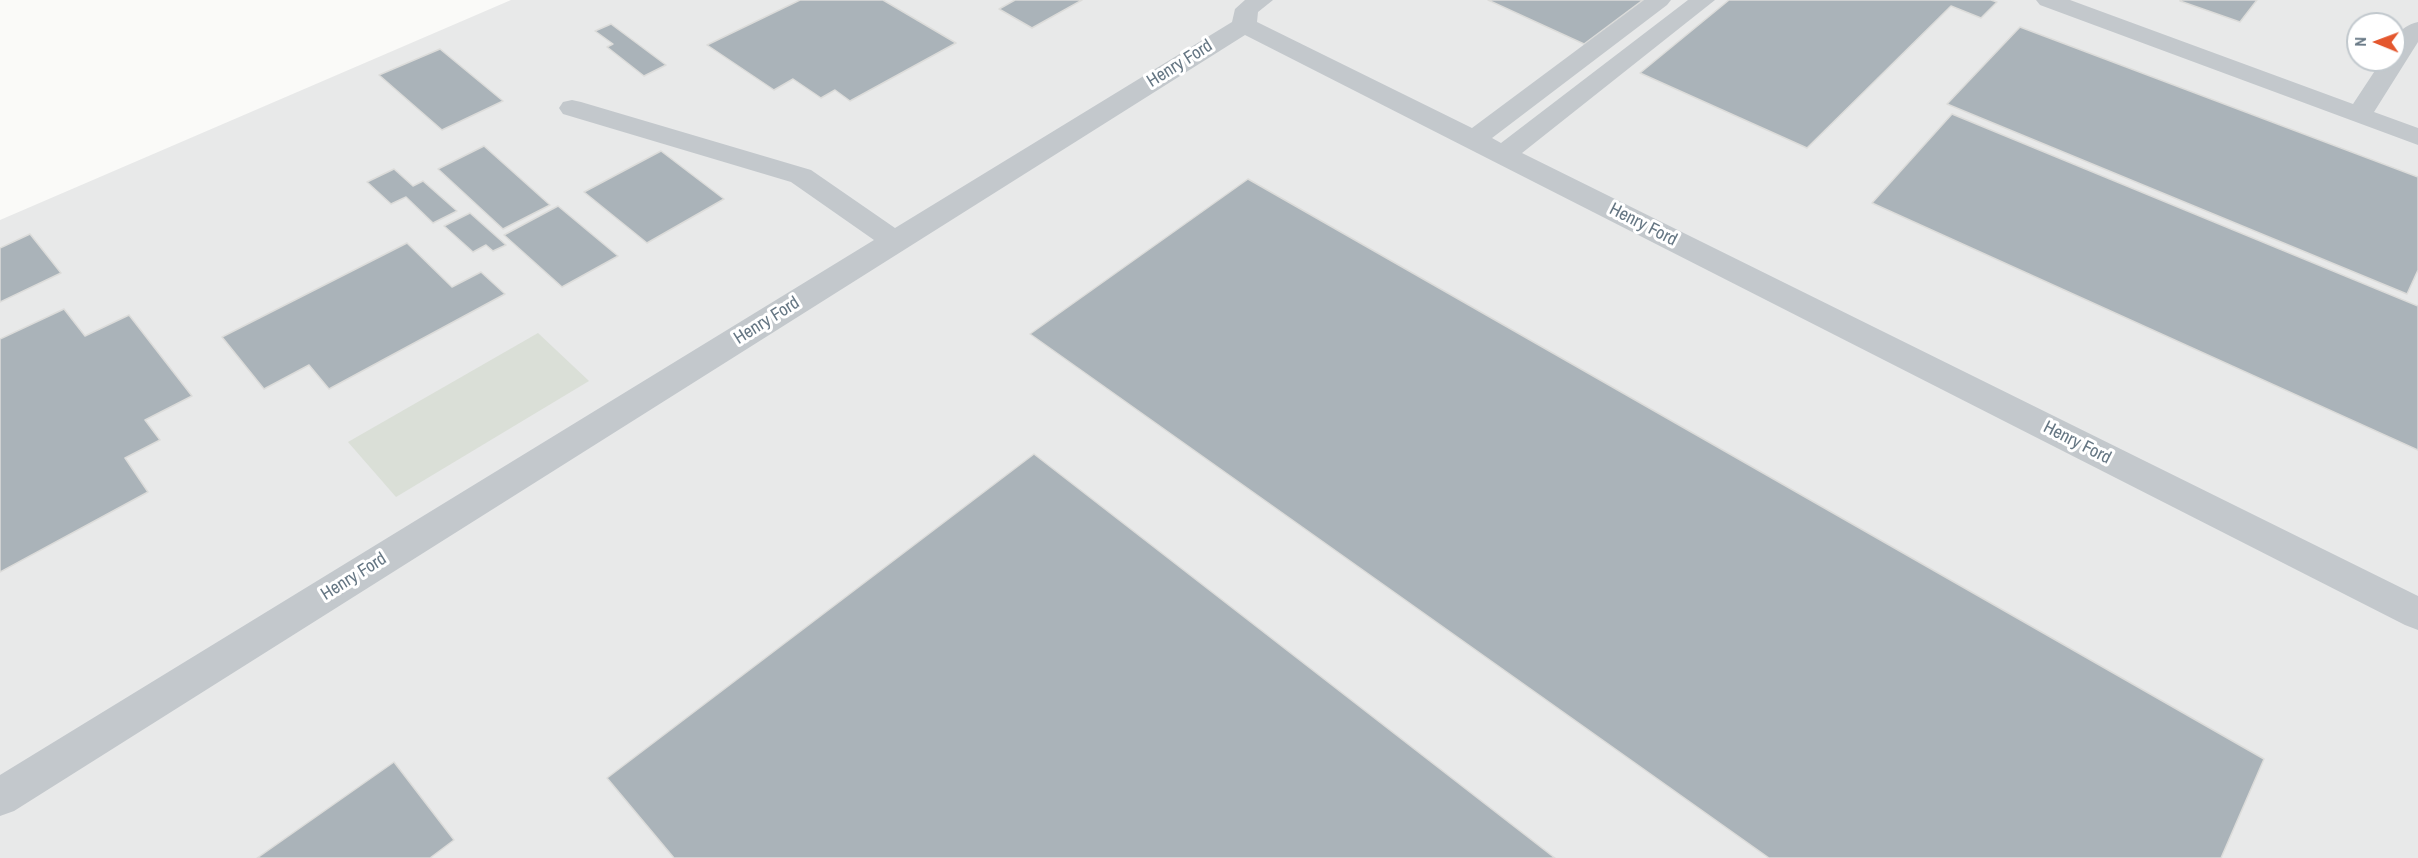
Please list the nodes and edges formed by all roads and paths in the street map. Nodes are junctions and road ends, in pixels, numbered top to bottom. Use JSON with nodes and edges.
{"nodes":[{"id":1,"x":1659,"y":0,"type":"edge"},
{"id":2,"x":1703,"y":0,"type":"edge"},
{"id":3,"x":2048,"y":0,"type":"edge"},
{"id":4,"x":1245,"y":8,"type":"edge"},
{"id":5,"x":2418,"y":29,"type":"edge"},
{"id":6,"x":572,"y":108,"type":"dead end"},
{"id":7,"x":2359,"y":116,"type":"junction"},
{"id":8,"x":2418,"y":137,"type":"edge"},
{"id":9,"x":1473,"y":140,"type":"junction"},
{"id":10,"x":1503,"y":154,"type":"junction"},
{"id":11,"x":896,"y":241,"type":"junction"},
{"id":12,"x":2418,"y":614,"type":"edge"},
{"id":13,"x":0,"y":797,"type":"edge"}],
"edges":[{"from":1,"to":9,"type":"street"},
{"from":2,"to":10,"type":"street"},
{"from":3,"to":7,"type":"street"},
{"from":4,"to":9,"type":"street","name":"Henry Ford"},
{"from":4,"to":11,"type":"street","name":"Henry Ford"},
{"from":5,"to":7,"type":"street"},
{"from":6,"to":11,"type":"street"},
{"from":7,"to":8,"type":"street"},
{"from":9,"to":10,"type":"street","name":"Henry Ford"},
{"from":10,"to":12,"type":"street","name":"Henry Ford"},
{"from":11,"to":13,"type":"street","name":"Henry Ford"}]}
